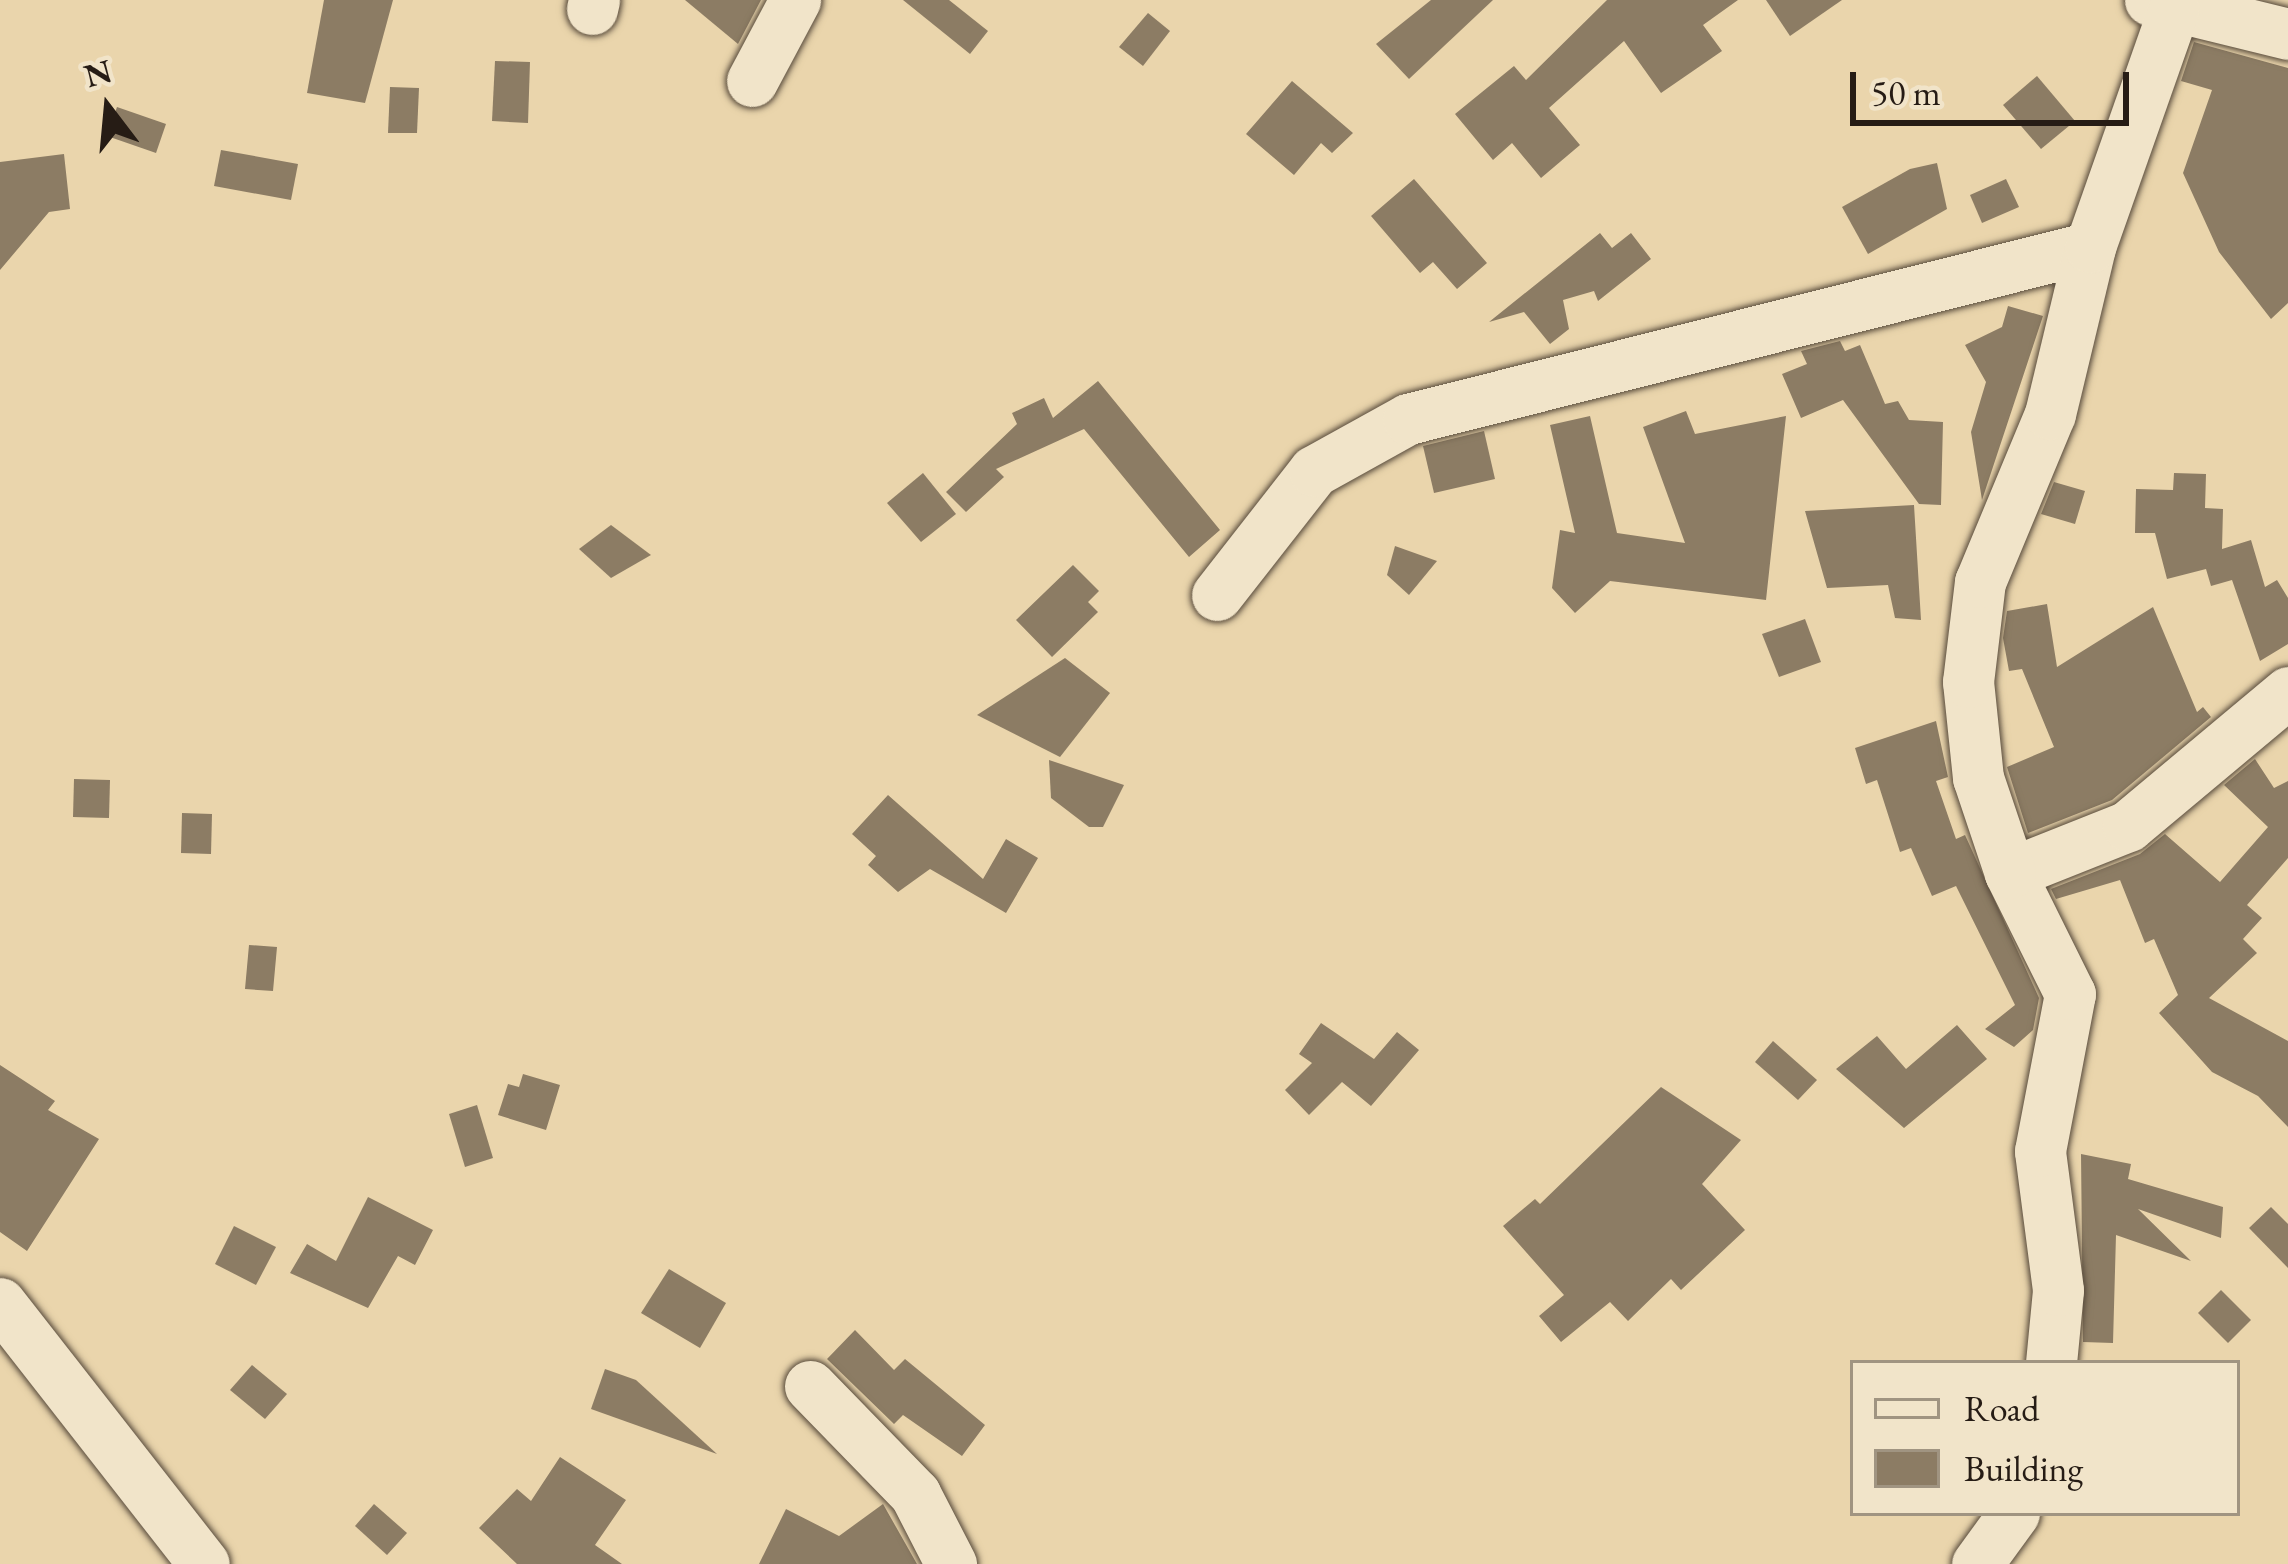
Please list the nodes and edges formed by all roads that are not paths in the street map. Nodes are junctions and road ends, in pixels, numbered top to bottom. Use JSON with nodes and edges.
{"nodes":[{"id":1,"x":795,"y":0,"type":"edge"},
{"id":2,"x":2162,"y":4,"type":"edge"},
{"id":3,"x":2288,"y":34,"type":"edge"},
{"id":4,"x":752,"y":81,"type":"dead end"},
{"id":5,"x":2090,"y":247,"type":"junction"},
{"id":6,"x":1217,"y":595,"type":"dead end"},
{"id":7,"x":2288,"y":692,"type":"edge"},
{"id":8,"x":2010,"y":873,"type":"junction"},
{"id":9,"x":0,"y":1303,"type":"edge"},
{"id":10,"x":2050,"y":1360,"type":"edge"},
{"id":11,"x":810,"y":1386,"type":"dead end"},
{"id":12,"x":2012,"y":1516,"type":"edge"},
{"id":13,"x":204,"y":1564,"type":"edge"},
{"id":14,"x":951,"y":1564,"type":"edge"},
{"id":15,"x":1977,"y":1564,"type":"edge"}],
"edges":[{"from":1,"to":4,"type":"street"},
{"from":2,"to":3,"type":"street"},
{"from":2,"to":5,"type":"street"},
{"from":5,"to":6,"type":"street"},
{"from":5,"to":8,"type":"street"},
{"from":7,"to":8,"type":"street"},
{"from":8,"to":10,"type":"street"},
{"from":9,"to":13,"type":"street"},
{"from":11,"to":14,"type":"street"},
{"from":12,"to":15,"type":"street"}]}
